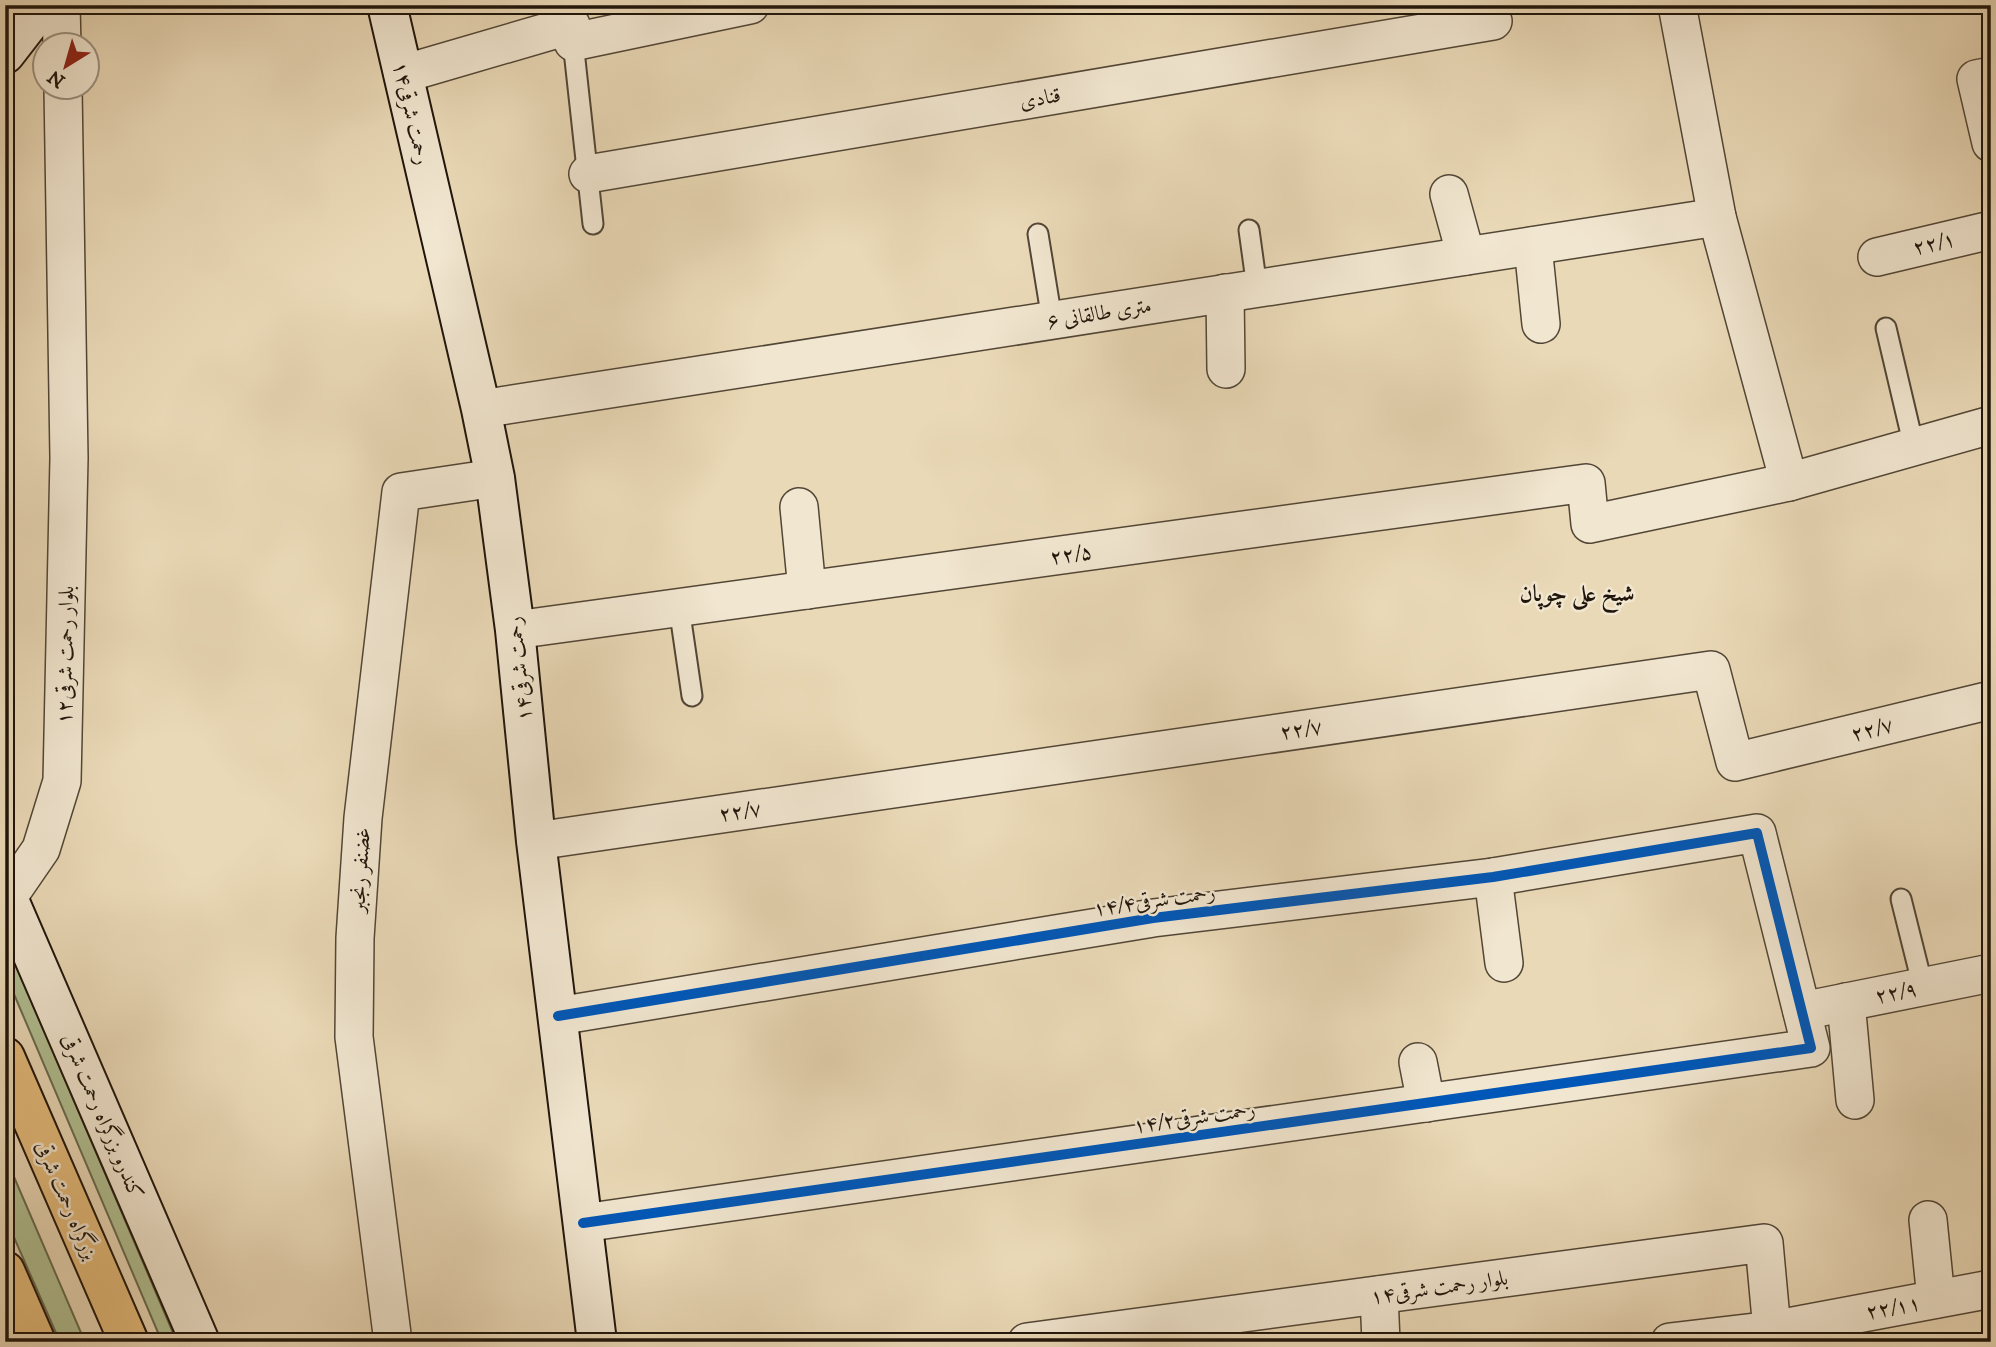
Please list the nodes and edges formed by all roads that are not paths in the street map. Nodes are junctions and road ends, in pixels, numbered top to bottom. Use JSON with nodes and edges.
{"nodes":[{"id":1,"x":43,"y":5,"type":"edge"},
{"id":2,"x":61,"y":5,"type":"edge"},
{"id":3,"x":387,"y":5,"type":"edge"},
{"id":4,"x":750,"y":5,"type":"edge"},
{"id":5,"x":1677,"y":5,"type":"edge"},
{"id":6,"x":1493,"y":21,"type":"dead end"},
{"id":7,"x":571,"y":24,"type":"edge"},
{"id":8,"x":62,"y":32,"type":"edge"},
{"id":9,"x":5,"y":54,"type":"edge"},
{"id":10,"x":403,"y":74,"type":"junction"},
{"id":11,"x":1984,"y":78,"type":"edge"},
{"id":12,"x":63,"y":102,"type":"edge"},
{"id":13,"x":1991,"y":143,"type":"edge"},
{"id":14,"x":588,"y":174,"type":"junction"},
{"id":15,"x":1449,"y":194,"type":"dead end"},
{"id":16,"x":1717,"y":217,"type":"junction"},
{"id":17,"x":593,"y":223,"type":"dead end"},
{"id":18,"x":1249,"y":230,"type":"dead end"},
{"id":19,"x":1991,"y":230,"type":"edge"},
{"id":20,"x":1038,"y":234,"type":"dead end"},
{"id":21,"x":1533,"y":246,"type":"junction"},
{"id":22,"x":1466,"y":256,"type":"junction"},
{"id":23,"x":1877,"y":257,"type":"dead end"},
{"id":24,"x":1241,"y":291,"type":"junction"},
{"id":25,"x":1052,"y":320,"type":"junction"},
{"id":26,"x":1541,"y":324,"type":"dead end"},
{"id":27,"x":1886,"y":327,"type":"dead end"},
{"id":28,"x":1226,"y":369,"type":"dead end"},
{"id":29,"x":481,"y":409,"type":"junction"},
{"id":30,"x":1991,"y":425,"type":"edge"},
{"id":31,"x":1914,"y":447,"type":"junction"},
{"id":32,"x":495,"y":478,"type":"junction"},
{"id":33,"x":1789,"y":482,"type":"junction"},
{"id":34,"x":799,"y":508,"type":"dead end"},
{"id":35,"x":807,"y":590,"type":"junction"},
{"id":36,"x":679,"y":607,"type":"junction"},
{"id":37,"x":515,"y":629,"type":"junction"},
{"id":38,"x":692,"y":696,"type":"dead end"},
{"id":39,"x":1991,"y":700,"type":"edge"},
{"id":40,"x":536,"y":841,"type":"junction"},
{"id":41,"x":1493,"y":877,"type":"junction"},
{"id":42,"x":7,"y":894,"type":"edge"},
{"id":43,"x":1901,"y":899,"type":"dead end"},
{"id":44,"x":1504,"y":963,"type":"dead end"},
{"id":45,"x":1991,"y":973,"type":"edge"},
{"id":46,"x":1923,"y":987,"type":"junction"},
{"id":47,"x":1846,"y":1002,"type":"junction"},
{"id":48,"x":1802,"y":1011,"type":"junction"},
{"id":49,"x":558,"y":1016,"type":"junction"},
{"id":50,"x":5,"y":1058,"type":"edge"},
{"id":51,"x":1418,"y":1062,"type":"dead end"},
{"id":52,"x":1855,"y":1100,"type":"dead end"},
{"id":53,"x":1426,"y":1103,"type":"junction"},
{"id":54,"x":1928,"y":1220,"type":"dead end"},
{"id":55,"x":583,"y":1223,"type":"junction"},
{"id":56,"x":5,"y":1271,"type":"edge"},
{"id":57,"x":1991,"y":1289,"type":"edge"},
{"id":58,"x":1379,"y":1295,"type":"junction"},
{"id":59,"x":1936,"y":1299,"type":"junction"},
{"id":60,"x":1772,"y":1330,"type":"junction"},
{"id":61,"x":36,"y":1342,"type":"edge"},
{"id":62,"x":128,"y":1342,"type":"edge"},
{"id":63,"x":200,"y":1342,"type":"edge"},
{"id":64,"x":393,"y":1342,"type":"edge"},
{"id":65,"x":597,"y":1342,"type":"edge"},
{"id":66,"x":1027,"y":1342,"type":"edge"},
{"id":67,"x":1381,"y":1342,"type":"edge"},
{"id":68,"x":1670,"y":1342,"type":"edge"}],
"edges":[{"from":1,"to":9,"type":"street"},
{"from":2,"to":8,"type":"street"},
{"from":3,"to":10,"type":"street","name":"۱۴رحمت شرقی"},
{"from":4,"to":7,"type":"street"},
{"from":5,"to":16,"type":"street"},
{"from":6,"to":14,"type":"street","name":"قنادی"},
{"from":7,"to":10,"type":"street"},
{"from":7,"to":14,"type":"lane"},
{"from":10,"to":29,"type":"street","name":"۱۴رحمت شرقی"},
{"from":11,"to":13,"type":"street"},
{"from":12,"to":42,"type":"street","name":"بلوار رحمت شرقی۱۲"},
{"from":14,"to":17,"type":"lane"},
{"from":15,"to":22,"type":"street"},
{"from":16,"to":21,"type":"street","name":"۶ متری طالقانی"},
{"from":16,"to":33,"type":"street"},
{"from":18,"to":24,"type":"lane"},
{"from":19,"to":23,"type":"street","name":"۲۲/۱"},
{"from":20,"to":25,"type":"lane"},
{"from":21,"to":22,"type":"street","name":"۶ متری طالقانی"},
{"from":21,"to":26,"type":"street"},
{"from":22,"to":24,"type":"street","name":"۶ متری طالقانی"},
{"from":24,"to":25,"type":"street","name":"۶ متری طالقانی"},
{"from":24,"to":28,"type":"street"},
{"from":25,"to":29,"type":"street","name":"۶ متری طالقانی"},
{"from":27,"to":31,"type":"lane"},
{"from":29,"to":32,"type":"street","name":"۱۴رحمت شرقی"},
{"from":30,"to":31,"type":"street"},
{"from":31,"to":33,"type":"street"},
{"from":32,"to":37,"type":"street","name":"۱۴رحمت شرقی"},
{"from":32,"to":64,"type":"street","name":"غضنفر رنجبر"},
{"from":33,"to":35,"type":"street","name":"۲۲/۵"},
{"from":34,"to":35,"type":"street"},
{"from":35,"to":36,"type":"street","name":"۲۲/۵"},
{"from":36,"to":37,"type":"street","name":"۲۲/۵"},
{"from":36,"to":38,"type":"lane"},
{"from":37,"to":40,"type":"street","name":"۱۴رحمت شرقی"},
{"from":39,"to":40,"type":"street","name":"۲۲/۷"},
{"from":40,"to":49,"type":"street","name":"۱۴رحمت شرقی"},
{"from":41,"to":44,"type":"street"},
{"from":41,"to":48,"type":"street","name":"۱۴/۴رحمت شرقی"},
{"from":41,"to":49,"type":"street","name":"۱۴/۴رحمت شرقی"},
{"from":42,"to":63,"type":"street","name":"کندرو بزرگراه رحمت شرقی"},
{"from":43,"to":46,"type":"lane"},
{"from":45,"to":46,"type":"street","name":"۲۲/۹"},
{"from":46,"to":47,"type":"street","name":"۲۲/۹"},
{"from":47,"to":48,"type":"street","name":"۲۲/۹"},
{"from":47,"to":52,"type":"street"},
{"from":48,"to":53,"type":"street","name":"۱۴/۲رحمت شرقی"},
{"from":49,"to":55,"type":"street","name":"۱۴رحمت شرقی"},
{"from":50,"to":62,"type":"highway","name":"بزرگراه رحمت شرقی"},
{"from":51,"to":53,"type":"street"},
{"from":53,"to":55,"type":"street","name":"۱۴/۲رحمت شرقی"},
{"from":54,"to":59,"type":"street"},
{"from":55,"to":65,"type":"street","name":"۱۴رحمت شرقی"},
{"from":56,"to":61,"type":"highway"},
{"from":57,"to":59,"type":"street","name":"۲۲/۱۱"},
{"from":58,"to":60,"type":"street","name":"بلوار رحمت شرقی۱۴"},
{"from":58,"to":66,"type":"street","name":"بلوار رحمت شرقی۱۴"},
{"from":58,"to":67,"type":"street"},
{"from":59,"to":60,"type":"street","name":"۲۲/۱۱"},
{"from":60,"to":68,"type":"street","name":"۲۲/۱۱"}]}
